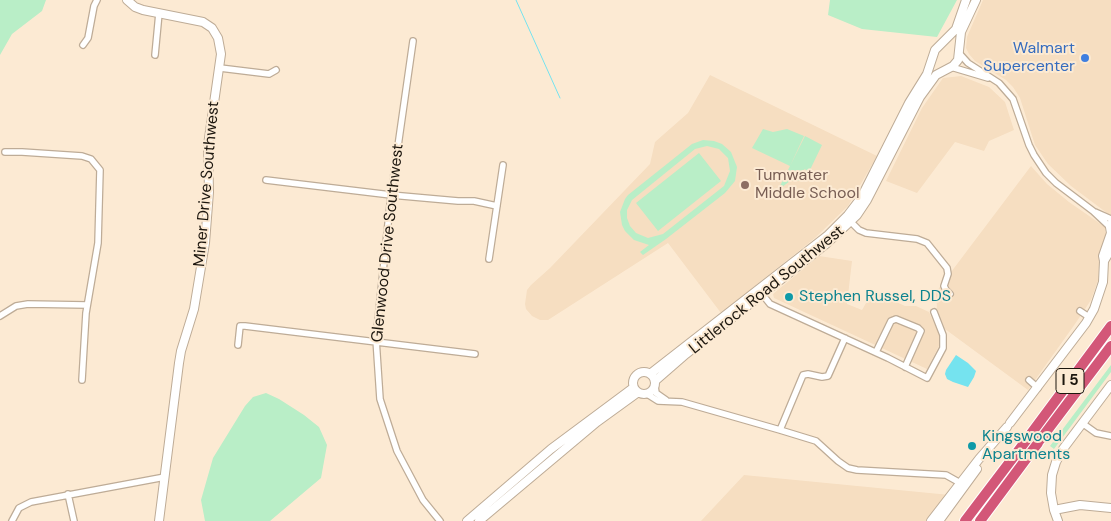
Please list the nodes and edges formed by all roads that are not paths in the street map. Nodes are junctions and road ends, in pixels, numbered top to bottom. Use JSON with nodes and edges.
{"nodes":[{"id":1,"x":97,"y":0,"type":"edge"},
{"id":2,"x":127,"y":0,"type":"edge"},
{"id":3,"x":966,"y":0,"type":"edge"},
{"id":4,"x":976,"y":0,"type":"edge"},
{"id":5,"x":159,"y":13,"type":"junction"},
{"id":6,"x":413,"y":41,"type":"dead end"},
{"id":7,"x":83,"y":44,"type":"dead end"},
{"id":8,"x":940,"y":44,"type":"junction"},
{"id":9,"x":959,"y":52,"type":"junction"},
{"id":10,"x":934,"y":53,"type":"junction"},
{"id":11,"x":155,"y":55,"type":"dead end"},
{"id":12,"x":950,"y":67,"type":"junction"},
{"id":13,"x":220,"y":68,"type":"junction"},
{"id":14,"x":276,"y":70,"type":"dead end"},
{"id":15,"x":990,"y":78,"type":"junction"},
{"id":16,"x":5,"y":152,"type":"dead end"},
{"id":17,"x":503,"y":165,"type":"dead end"},
{"id":18,"x":266,"y":180,"type":"dead end"},
{"id":19,"x":391,"y":195,"type":"junction"},
{"id":20,"x":497,"y":206,"type":"junction"},
{"id":21,"x":1093,"y":211,"type":"junction"},
{"id":22,"x":1111,"y":219,"type":"edge"},
{"id":23,"x":850,"y":222,"type":"junction"},
{"id":24,"x":1111,"y":230,"type":"edge"},
{"id":25,"x":1111,"y":249,"type":"edge"},
{"id":26,"x":489,"y":259,"type":"dead end"},
{"id":27,"x":1104,"y":262,"type":"junction"},
{"id":28,"x":762,"y":294,"type":"junction"},
{"id":29,"x":950,"y":294,"type":"dead end"},
{"id":30,"x":87,"y":305,"type":"junction"},
{"id":31,"x":1080,"y":311,"type":"dead end"},
{"id":32,"x":934,"y":312,"type":"dead end"},
{"id":33,"x":0,"y":316,"type":"edge"},
{"id":34,"x":1089,"y":317,"type":"junction"},
{"id":35,"x":1111,"y":326,"type":"edge"},
{"id":36,"x":845,"y":338,"type":"junction"},
{"id":37,"x":377,"y":342,"type":"junction"},
{"id":38,"x":238,"y":345,"type":"dead end"},
{"id":39,"x":1111,"y":346,"type":"edge"},
{"id":40,"x":876,"y":352,"type":"junction"},
{"id":41,"x":475,"y":354,"type":"dead end"},
{"id":42,"x":905,"y":367,"type":"junction"},
{"id":43,"x":82,"y":380,"type":"dead end"},
{"id":44,"x":653,"y":380,"type":"junction"},
{"id":45,"x":1029,"y":380,"type":"dead end"},
{"id":46,"x":1111,"y":385,"type":"edge"},
{"id":47,"x":1038,"y":388,"type":"junction"},
{"id":48,"x":635,"y":390,"type":"junction"},
{"id":49,"x":647,"y":394,"type":"junction"},
{"id":50,"x":668,"y":400,"type":"junction"},
{"id":51,"x":1010,"y":423,"type":"dead end"},
{"id":52,"x":1082,"y":424,"type":"junction"},
{"id":53,"x":780,"y":430,"type":"junction"},
{"id":54,"x":1111,"y":436,"type":"edge"},
{"id":55,"x":165,"y":477,"type":"junction"},
{"id":56,"x":962,"y":484,"type":"junction"},
{"id":57,"x":68,"y":494,"type":"junction"},
{"id":58,"x":1111,"y":508,"type":"edge"},
{"id":59,"x":1054,"y":510,"type":"junction"},
{"id":60,"x":12,"y":521,"type":"edge"},
{"id":61,"x":74,"y":521,"type":"edge"},
{"id":62,"x":159,"y":521,"type":"edge"},
{"id":63,"x":440,"y":521,"type":"edge"},
{"id":64,"x":467,"y":521,"type":"edge"},
{"id":65,"x":479,"y":521,"type":"edge"},
{"id":66,"x":931,"y":521,"type":"edge"},
{"id":67,"x":939,"y":521,"type":"edge"},
{"id":68,"x":965,"y":521,"type":"edge"},
{"id":69,"x":980,"y":521,"type":"edge"},
{"id":70,"x":1058,"y":521,"type":"edge"}],
"edges":[{"from":1,"to":7,"type":"street"},
{"from":2,"to":5,"type":"main road","name":"Miner Drive Southwest"},
{"from":3,"to":8,"type":"main road","name":"Littlerock Road Southwest"},
{"from":4,"to":9,"type":"main road","name":"Littlerock Road Southwest"},
{"from":5,"to":11,"type":"street"},
{"from":5,"to":13,"type":"main road","name":"Miner Drive Southwest"},
{"from":6,"to":19,"type":"street","name":"Glenwood Drive Southwest"},
{"from":8,"to":9,"type":"main road"},
{"from":8,"to":10,"type":"main road","name":"Littlerock Road Southwest"},
{"from":9,"to":12,"type":"main road","name":"Littlerock Road Southwest"},
{"from":9,"to":15,"type":"street"},
{"from":10,"to":12,"type":"main road"},
{"from":10,"to":44,"type":"main road","name":"Littlerock Road Southwest"},
{"from":12,"to":15,"type":"street"},
{"from":12,"to":23,"type":"main road","name":"Littlerock Road Southwest"},
{"from":13,"to":14,"type":"street"},
{"from":13,"to":55,"type":"main road","name":"Miner Drive Southwest"},
{"from":15,"to":21,"type":"street"},
{"from":16,"to":30,"type":"street"},
{"from":17,"to":20,"type":"street"},
{"from":18,"to":19,"type":"street"},
{"from":19,"to":20,"type":"street"},
{"from":19,"to":37,"type":"street","name":"Glenwood Drive Southwest"},
{"from":20,"to":26,"type":"street"},
{"from":21,"to":22,"type":"street"},
{"from":21,"to":24,"type":"street"},
{"from":23,"to":28,"type":"main road","name":"Littlerock Road Southwest"},
{"from":23,"to":29,"type":"street"},
{"from":24,"to":27,"type":"main road"},
{"from":25,"to":27,"type":"main road"},
{"from":27,"to":34,"type":"main road"},
{"from":28,"to":36,"type":"street"},
{"from":28,"to":44,"type":"main road","name":"Littlerock Road Southwest"},
{"from":30,"to":33,"type":"street"},
{"from":30,"to":43,"type":"street"},
{"from":31,"to":34,"type":"street"},
{"from":32,"to":42,"type":"street"},
{"from":34,"to":47,"type":"main road"},
{"from":35,"to":68,"type":"highway","number":"I 5"},
{"from":36,"to":40,"type":"street"},
{"from":36,"to":53,"type":"street"},
{"from":37,"to":38,"type":"street"},
{"from":37,"to":41,"type":"street"},
{"from":37,"to":63,"type":"street","name":"Glenwood Drive Southwest"},
{"from":39,"to":69,"type":"highway","number":"I 5"},
{"from":40,"to":42,"type":"street"},
{"from":40,"to":42,"type":"street"},
{"from":44,"to":48,"type":"main road","name":"Littlerock Road Southwest"},
{"from":44,"to":49,"type":"main road","name":"Littlerock Road Southwest"},
{"from":44,"to":50,"type":"street"},
{"from":45,"to":47,"type":"street"},
{"from":46,"to":52,"type":"main road"},
{"from":47,"to":51,"type":"main road"},
{"from":48,"to":49,"type":"main road"},
{"from":48,"to":64,"type":"main road","name":"Littlerock Road Southwest"},
{"from":48,"to":65,"type":"main road","name":"Littlerock Road Southwest"},
{"from":49,"to":50,"type":"street"},
{"from":50,"to":53,"type":"street"},
{"from":52,"to":54,"type":"street"},
{"from":52,"to":59,"type":"main road"},
{"from":53,"to":56,"type":"street"},
{"from":55,"to":57,"type":"street"},
{"from":55,"to":62,"type":"main road","name":"Miner Drive Southwest"},
{"from":56,"to":56,"type":"main road"},
{"from":56,"to":66,"type":"main road"},
{"from":56,"to":67,"type":"main road"},
{"from":57,"to":60,"type":"street"},
{"from":57,"to":61,"type":"street"},
{"from":58,"to":59,"type":"main road"},
{"from":59,"to":70,"type":"main road"}]}
